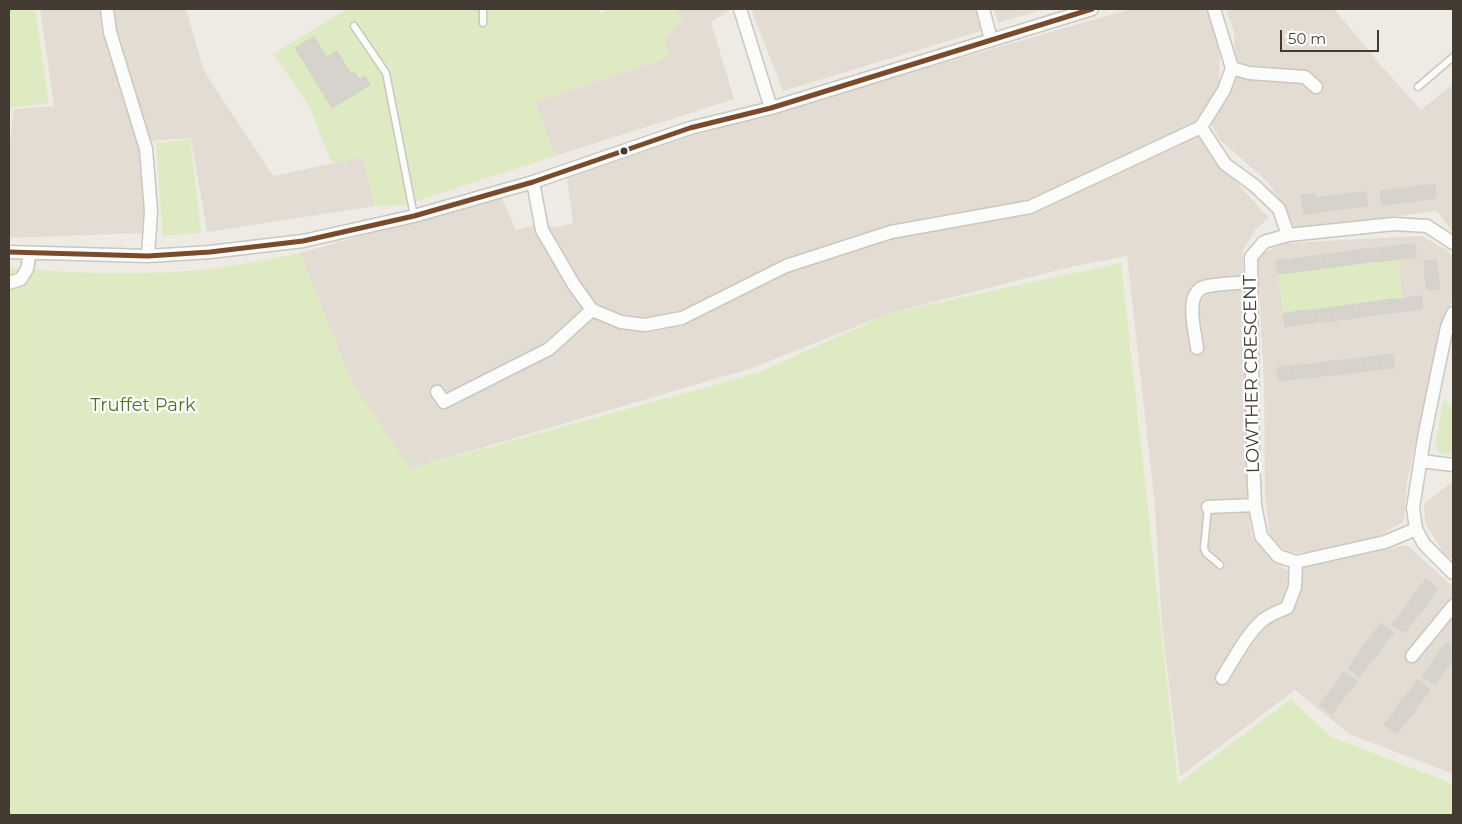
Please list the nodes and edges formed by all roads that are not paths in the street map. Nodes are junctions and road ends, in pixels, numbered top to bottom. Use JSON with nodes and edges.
{"nodes":[{"id":1,"x":107,"y":9,"type":"edge"},
{"id":2,"x":483,"y":9,"type":"edge"},
{"id":3,"x":740,"y":9,"type":"edge"},
{"id":4,"x":983,"y":9,"type":"edge"},
{"id":5,"x":1092,"y":9,"type":"edge"},
{"id":6,"x":1214,"y":9,"type":"edge"},
{"id":7,"x":483,"y":23,"type":"dead end"},
{"id":8,"x":354,"y":26,"type":"dead end"},
{"id":9,"x":991,"y":40,"type":"junction"},
{"id":10,"x":1453,"y":57,"type":"edge"},
{"id":11,"x":1232,"y":68,"type":"junction"},
{"id":12,"x":1316,"y":87,"type":"dead end"},
{"id":13,"x":1418,"y":87,"type":"dead end"},
{"id":14,"x":771,"y":108,"type":"junction"},
{"id":15,"x":1202,"y":127,"type":"junction"},
{"id":16,"x":532,"y":182,"type":"junction"},
{"id":17,"x":414,"y":216,"type":"junction"},
{"id":18,"x":1288,"y":235,"type":"junction"},
{"id":19,"x":1453,"y":243,"type":"edge"},
{"id":20,"x":9,"y":252,"type":"edge"},
{"id":21,"x":30,"y":253,"type":"junction"},
{"id":22,"x":148,"y":256,"type":"junction"},
{"id":23,"x":1250,"y":282,"type":"junction"},
{"id":24,"x":9,"y":283,"type":"edge"},
{"id":25,"x":592,"y":310,"type":"junction"},
{"id":26,"x":1453,"y":313,"type":"edge"},
{"id":27,"x":1197,"y":348,"type":"dead end"},
{"id":28,"x":437,"y":392,"type":"dead end"},
{"id":29,"x":1421,"y":461,"type":"junction"},
{"id":30,"x":1453,"y":465,"type":"edge"},
{"id":31,"x":1255,"y":504,"type":"junction"},
{"id":32,"x":1208,"y":507,"type":"joint"},
{"id":33,"x":1416,"y":529,"type":"junction"},
{"id":34,"x":1296,"y":562,"type":"junction"},
{"id":35,"x":1220,"y":565,"type":"dead end"},
{"id":36,"x":1453,"y":573,"type":"edge"},
{"id":37,"x":1453,"y":606,"type":"edge"},
{"id":38,"x":1412,"y":656,"type":"dead end"},
{"id":39,"x":1222,"y":678,"type":"dead end"}],
"edges":[{"from":1,"to":22,"type":"street"},
{"from":2,"to":7,"type":"lane"},
{"from":3,"to":14,"type":"street"},
{"from":4,"to":9,"type":"street"},
{"from":5,"to":9,"type":"street"},
{"from":6,"to":11,"type":"street"},
{"from":8,"to":17,"type":"lane"},
{"from":9,"to":14,"type":"street"},
{"from":10,"to":13,"type":"lane"},
{"from":11,"to":12,"type":"street"},
{"from":11,"to":15,"type":"street"},
{"from":14,"to":16,"type":"street"},
{"from":15,"to":18,"type":"street"},
{"from":15,"to":25,"type":"street"},
{"from":16,"to":17,"type":"street"},
{"from":16,"to":25,"type":"street"},
{"from":17,"to":22,"type":"street"},
{"from":18,"to":19,"type":"street","name":"LOWTHER CRESCENT"},
{"from":18,"to":23,"type":"street","name":"LOWTHER CRESCENT"},
{"from":20,"to":21,"type":"street"},
{"from":21,"to":22,"type":"street"},
{"from":21,"to":24,"type":"street"},
{"from":23,"to":27,"type":"street"},
{"from":23,"to":31,"type":"street","name":"LOWTHER CRESCENT"},
{"from":25,"to":28,"type":"street"},
{"from":26,"to":29,"type":"street"},
{"from":29,"to":30,"type":"street"},
{"from":29,"to":33,"type":"street"},
{"from":31,"to":32,"type":"street"},
{"from":31,"to":34,"type":"street","name":"LOWTHER CRESCENT"},
{"from":32,"to":35,"type":"lane"},
{"from":33,"to":34,"type":"street"},
{"from":33,"to":36,"type":"street"},
{"from":34,"to":39,"type":"street"},
{"from":37,"to":38,"type":"street"}]}
